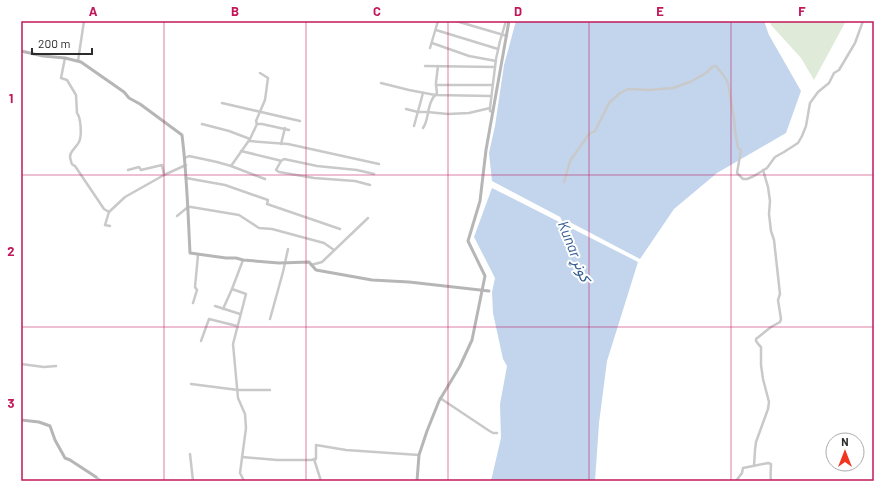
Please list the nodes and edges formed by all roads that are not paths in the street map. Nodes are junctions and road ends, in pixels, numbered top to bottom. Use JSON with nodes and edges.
{"nodes":[{"id":1,"x":84,"y":21,"type":"edge"},
{"id":2,"x":438,"y":21,"type":"edge"},
{"id":3,"x":456,"y":21,"type":"edge"},
{"id":4,"x":506,"y":21,"type":"edge"},
{"id":5,"x":509,"y":21,"type":"edge"},
{"id":6,"x":862,"y":21,"type":"edge"},
{"id":7,"x":436,"y":30,"type":"junction"},
{"id":8,"x":502,"y":34,"type":"junction"},
{"id":9,"x":507,"y":36,"type":"junction"},
{"id":10,"x":432,"y":43,"type":"junction"},
{"id":11,"x":430,"y":48,"type":"dead end"},
{"id":12,"x":498,"y":49,"type":"junction"},
{"id":13,"x":21,"y":51,"type":"edge"},
{"id":14,"x":65,"y":58,"type":"junction"},
{"id":15,"x":78,"y":61,"type":"junction"},
{"id":16,"x":496,"y":61,"type":"junction"},
{"id":17,"x":425,"y":66,"type":"dead end"},
{"id":18,"x":438,"y":66,"type":"junction"},
{"id":19,"x":495,"y":67,"type":"junction"},
{"id":20,"x":260,"y":73,"type":"dead end"},
{"id":21,"x":381,"y":83,"type":"dead end"},
{"id":22,"x":436,"y":85,"type":"junction"},
{"id":23,"x":492,"y":85,"type":"junction"},
{"id":24,"x":423,"y":93,"type":"junction"},
{"id":25,"x":435,"y":95,"type":"junction"},
{"id":26,"x":491,"y":96,"type":"junction"},
{"id":27,"x":222,"y":103,"type":"dead end"},
{"id":28,"x":490,"y":108,"type":"junction"},
{"id":29,"x":406,"y":110,"type":"dead end"},
{"id":30,"x":259,"y":112,"type":"junction"},
{"id":31,"x":418,"y":112,"type":"junction"},
{"id":32,"x":427,"y":112,"type":"junction"},
{"id":33,"x":493,"y":112,"type":"junction"},
{"id":34,"x":300,"y":121,"type":"dead end"},
{"id":35,"x":202,"y":124,"type":"dead end"},
{"id":36,"x":258,"y":124,"type":"junction"},
{"id":37,"x":414,"y":126,"type":"dead end"},
{"id":38,"x":285,"y":128,"type":"junction"},
{"id":39,"x":423,"y":128,"type":"dead end"},
{"id":40,"x":289,"y":130,"type":"dead end"},
{"id":41,"x":250,"y":140,"type":"junction"},
{"id":42,"x":281,"y":144,"type":"junction"},
{"id":43,"x":241,"y":151,"type":"junction"},
{"id":44,"x":185,"y":158,"type":"junction"},
{"id":45,"x":281,"y":161,"type":"junction"},
{"id":46,"x":378,"y":164,"type":"dead end"},
{"id":47,"x":186,"y":165,"type":"junction"},
{"id":48,"x":231,"y":166,"type":"junction"},
{"id":49,"x":128,"y":170,"type":"dead end"},
{"id":50,"x":763,"y":170,"type":"junction"},
{"id":51,"x":374,"y":174,"type":"dead end"},
{"id":52,"x":164,"y":175,"type":"junction"},
{"id":53,"x":186,"y":178,"type":"junction"},
{"id":54,"x":265,"y":179,"type":"dead end"},
{"id":55,"x":564,"y":182,"type":"dead end"},
{"id":56,"x":370,"y":185,"type":"dead end"},
{"id":57,"x":188,"y":207,"type":"junction"},
{"id":58,"x":109,"y":212,"type":"junction"},
{"id":59,"x":177,"y":216,"type":"dead end"},
{"id":60,"x":368,"y":218,"type":"dead end"},
{"id":61,"x":110,"y":226,"type":"dead end"},
{"id":62,"x":340,"y":229,"type":"dead end"},
{"id":63,"x":288,"y":249,"type":"dead end"},
{"id":64,"x":334,"y":250,"type":"junction"},
{"id":65,"x":198,"y":255,"type":"junction"},
{"id":66,"x":243,"y":260,"type":"junction"},
{"id":67,"x":285,"y":262,"type":"junction"},
{"id":68,"x":312,"y":265,"type":"junction"},
{"id":69,"x":232,"y":289,"type":"junction"},
{"id":70,"x":483,"y":290,"type":"junction"},
{"id":71,"x":489,"y":290,"type":"dead end"},
{"id":72,"x":193,"y":303,"type":"dead end"},
{"id":73,"x":215,"y":306,"type":"dead end"},
{"id":74,"x":223,"y":309,"type":"junction"},
{"id":75,"x":240,"y":314,"type":"junction"},
{"id":76,"x":270,"y":319,"type":"dead end"},
{"id":77,"x":237,"y":326,"type":"junction"},
{"id":78,"x":201,"y":341,"type":"dead end"},
{"id":79,"x":21,"y":364,"type":"edge"},
{"id":80,"x":56,"y":366,"type":"dead end"},
{"id":81,"x":191,"y":384,"type":"dead end"},
{"id":82,"x":238,"y":390,"type":"junction"},
{"id":83,"x":270,"y":390,"type":"dead end"},
{"id":84,"x":440,"y":398,"type":"junction"},
{"id":85,"x":21,"y":420,"type":"edge"},
{"id":86,"x":497,"y":433,"type":"dead end"},
{"id":87,"x":190,"y":454,"type":"dead end"},
{"id":88,"x":419,"y":455,"type":"junction"},
{"id":89,"x":242,"y":457,"type":"junction"},
{"id":90,"x":314,"y":460,"type":"junction"},
{"id":91,"x":754,"y":466,"type":"junction"},
{"id":92,"x":96,"y":477,"type":"joint"},
{"id":93,"x":101,"y":481,"type":"edge"},
{"id":94,"x":193,"y":481,"type":"edge"},
{"id":95,"x":244,"y":481,"type":"edge"},
{"id":96,"x":321,"y":481,"type":"edge"},
{"id":97,"x":417,"y":481,"type":"edge"},
{"id":98,"x":736,"y":481,"type":"edge"},
{"id":99,"x":771,"y":481,"type":"edge"}],
"edges":[{"from":1,"to":15,"type":"street"},
{"from":2,"to":7,"type":"street"},
{"from":3,"to":8,"type":"street"},
{"from":4,"to":8,"type":"street"},
{"from":5,"to":9,"type":"street"},
{"from":6,"to":50,"type":"street"},
{"from":7,"to":10,"type":"street"},
{"from":7,"to":12,"type":"street"},
{"from":8,"to":9,"type":"street"},
{"from":8,"to":12,"type":"street"},
{"from":9,"to":33,"type":"street"},
{"from":10,"to":11,"type":"street"},
{"from":10,"to":16,"type":"street"},
{"from":12,"to":16,"type":"street"},
{"from":13,"to":14,"type":"street"},
{"from":14,"to":15,"type":"street"},
{"from":14,"to":58,"type":"street"},
{"from":15,"to":44,"type":"street"},
{"from":16,"to":19,"type":"street"},
{"from":17,"to":18,"type":"street"},
{"from":18,"to":19,"type":"street"},
{"from":18,"to":22,"type":"street"},
{"from":19,"to":23,"type":"street"},
{"from":20,"to":30,"type":"street"},
{"from":21,"to":24,"type":"street"},
{"from":22,"to":23,"type":"street"},
{"from":22,"to":25,"type":"street"},
{"from":23,"to":26,"type":"street"},
{"from":24,"to":25,"type":"street"},
{"from":24,"to":31,"type":"street"},
{"from":25,"to":26,"type":"street"},
{"from":25,"to":32,"type":"street"},
{"from":26,"to":28,"type":"street"},
{"from":27,"to":30,"type":"street"},
{"from":28,"to":32,"type":"street"},
{"from":28,"to":33,"type":"street"},
{"from":29,"to":31,"type":"street"},
{"from":30,"to":34,"type":"street"},
{"from":30,"to":36,"type":"street"},
{"from":31,"to":32,"type":"street"},
{"from":31,"to":37,"type":"street"},
{"from":32,"to":39,"type":"street"},
{"from":33,"to":70,"type":"street"},
{"from":35,"to":41,"type":"street"},
{"from":36,"to":38,"type":"street"},
{"from":36,"to":41,"type":"street"},
{"from":38,"to":40,"type":"street"},
{"from":38,"to":42,"type":"street"},
{"from":41,"to":42,"type":"street"},
{"from":41,"to":43,"type":"street"},
{"from":42,"to":46,"type":"street"},
{"from":43,"to":45,"type":"street"},
{"from":43,"to":48,"type":"street"},
{"from":44,"to":47,"type":"street"},
{"from":44,"to":48,"type":"street"},
{"from":45,"to":51,"type":"street"},
{"from":45,"to":56,"type":"street"},
{"from":47,"to":52,"type":"street"},
{"from":47,"to":53,"type":"street"},
{"from":48,"to":54,"type":"street"},
{"from":49,"to":52,"type":"street"},
{"from":50,"to":55,"type":"street"},
{"from":50,"to":91,"type":"street"},
{"from":52,"to":58,"type":"street"},
{"from":53,"to":57,"type":"street"},
{"from":53,"to":62,"type":"street"},
{"from":57,"to":59,"type":"street"},
{"from":57,"to":64,"type":"street"},
{"from":57,"to":65,"type":"street"},
{"from":58,"to":61,"type":"street"},
{"from":60,"to":64,"type":"street"},
{"from":63,"to":67,"type":"street"},
{"from":64,"to":68,"type":"street"},
{"from":65,"to":66,"type":"street"},
{"from":65,"to":72,"type":"street"},
{"from":66,"to":67,"type":"street"},
{"from":66,"to":69,"type":"street"},
{"from":67,"to":68,"type":"street"},
{"from":67,"to":76,"type":"street"},
{"from":68,"to":70,"type":"street"},
{"from":69,"to":74,"type":"street"},
{"from":69,"to":75,"type":"street"},
{"from":70,"to":71,"type":"street"},
{"from":70,"to":84,"type":"street"},
{"from":73,"to":74,"type":"street"},
{"from":74,"to":75,"type":"street"},
{"from":75,"to":77,"type":"street"},
{"from":77,"to":78,"type":"street"},
{"from":77,"to":82,"type":"street"},
{"from":79,"to":80,"type":"street"},
{"from":81,"to":82,"type":"street"},
{"from":82,"to":83,"type":"street"},
{"from":82,"to":89,"type":"street"},
{"from":84,"to":86,"type":"street"},
{"from":84,"to":88,"type":"street"},
{"from":85,"to":92,"type":"street"},
{"from":87,"to":94,"type":"street"},
{"from":88,"to":90,"type":"street"},
{"from":88,"to":97,"type":"street"},
{"from":89,"to":90,"type":"street"},
{"from":89,"to":95,"type":"street"},
{"from":90,"to":96,"type":"street"},
{"from":91,"to":98,"type":"street"},
{"from":91,"to":99,"type":"street"},
{"from":92,"to":93,"type":"street"}]}
